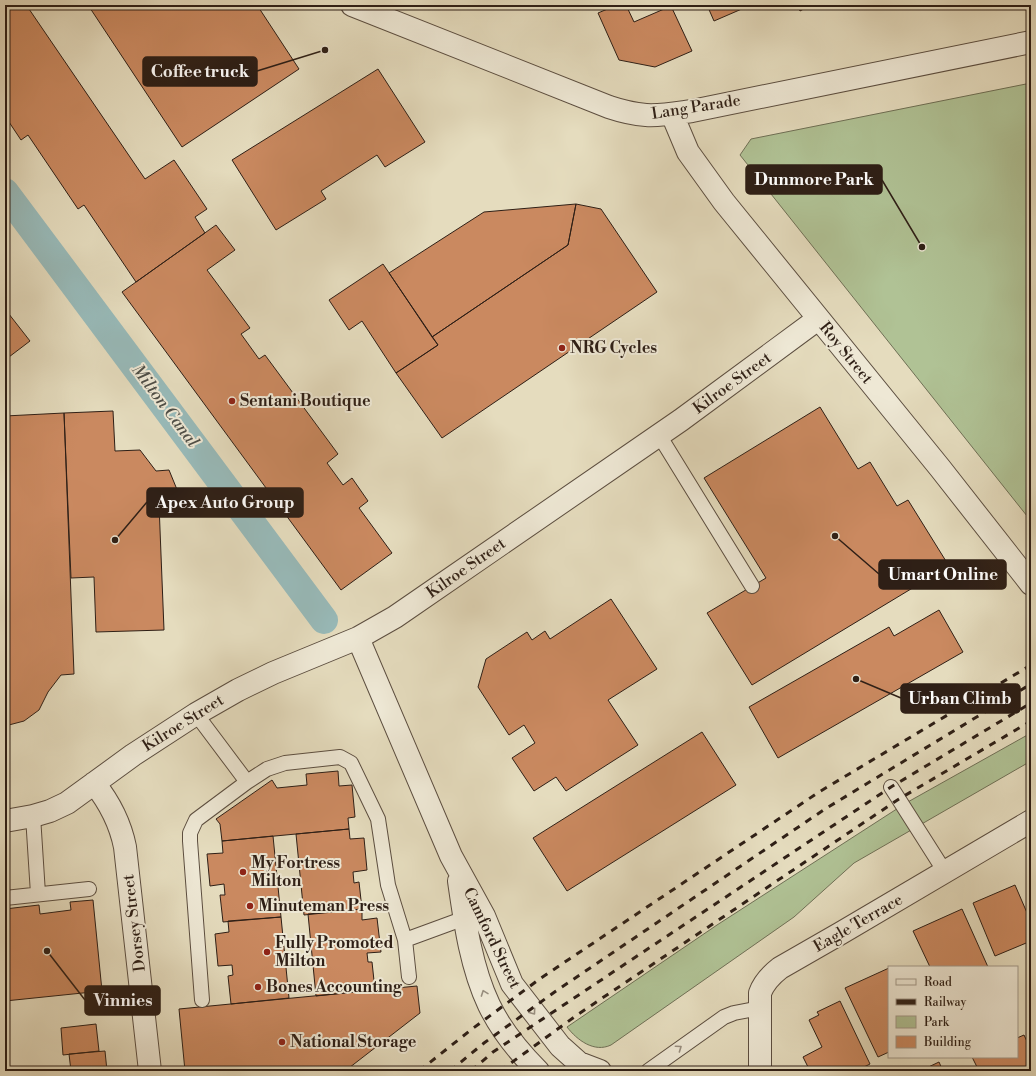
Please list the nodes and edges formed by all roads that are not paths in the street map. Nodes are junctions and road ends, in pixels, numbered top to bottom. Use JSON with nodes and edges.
{"nodes":[{"id":1,"x":352,"y":5,"type":"edge"},
{"id":2,"x":1031,"y":42,"type":"edge"},
{"id":3,"x":672,"y":114,"type":"junction"},
{"id":4,"x":818,"y":319,"type":"junction"},
{"id":5,"x":659,"y":435,"type":"junction"},
{"id":6,"x":1031,"y":584,"type":"edge"},
{"id":7,"x":752,"y":586,"type":"dead end"},
{"id":8,"x":358,"y":638,"type":"junction"},
{"id":9,"x":196,"y":714,"type":"junction"},
{"id":10,"x":247,"y":782,"type":"junction"},
{"id":11,"x":94,"y":783,"type":"junction"},
{"id":12,"x":891,"y":787,"type":"dead end"},
{"id":13,"x":32,"y":816,"type":"junction"},
{"id":14,"x":5,"y":821,"type":"edge"},
{"id":15,"x":1031,"y":821,"type":"edge"},
{"id":16,"x":456,"y":866,"type":"junction"},
{"id":17,"x":946,"y":872,"type":"junction"},
{"id":18,"x":88,"y":889,"type":"dead end"},
{"id":19,"x":38,"y":894,"type":"junction"},
{"id":20,"x":5,"y":898,"type":"edge"},
{"id":21,"x":465,"y":918,"type":"junction"},
{"id":22,"x":405,"y":940,"type":"junction"},
{"id":23,"x":409,"y":977,"type":"dead end"},
{"id":24,"x":202,"y":1000,"type":"dead end"},
{"id":25,"x":760,"y":1008,"type":"junction"},
{"id":26,"x":150,"y":1071,"type":"edge"},
{"id":27,"x":538,"y":1071,"type":"edge"},
{"id":28,"x":600,"y":1071,"type":"edge"},
{"id":29,"x":648,"y":1071,"type":"edge"},
{"id":30,"x":760,"y":1071,"type":"edge"}],
"edges":[{"from":1,"to":3,"type":"street","name":"Lang Parade"},
{"from":2,"to":3,"type":"street","name":"Lang Parade"},
{"from":3,"to":4,"type":"street","name":"Roy Street"},
{"from":4,"to":5,"type":"street","name":"Kilroe Street"},
{"from":4,"to":6,"type":"street","name":"Roy Street"},
{"from":5,"to":7,"type":"lane"},
{"from":5,"to":8,"type":"street","name":"Kilroe Street"},
{"from":8,"to":9,"type":"street","name":"Kilroe Street"},
{"from":8,"to":16,"type":"street","name":"Camford Street"},
{"from":9,"to":10,"type":"lane"},
{"from":9,"to":11,"type":"street","name":"Kilroe Street"},
{"from":10,"to":22,"type":"lane"},
{"from":10,"to":24,"type":"lane"},
{"from":11,"to":13,"type":"street","name":"Kilroe Street"},
{"from":11,"to":26,"type":"street","name":"Dorsey Street"},
{"from":12,"to":17,"type":"lane"},
{"from":13,"to":14,"type":"street","name":"Kilroe Street"},
{"from":13,"to":19,"type":"lane"},
{"from":15,"to":17,"type":"street","name":"Eagle Terrace"},
{"from":16,"to":21,"type":"street","name":"Camford Street"},
{"from":16,"to":28,"type":"street","name":"Camford Street","one_way":true},
{"from":17,"to":25,"type":"street","name":"Eagle Terrace"},
{"from":18,"to":19,"type":"lane"},
{"from":19,"to":20,"type":"lane"},
{"from":21,"to":22,"type":"lane"},
{"from":27,"to":21,"type":"street","name":"Camford Street","one_way":true},
{"from":22,"to":23,"type":"lane"},
{"from":29,"to":25,"type":"lane","one_way":true},
{"from":25,"to":30,"type":"street","name":"Eagle Terrace"}]}
